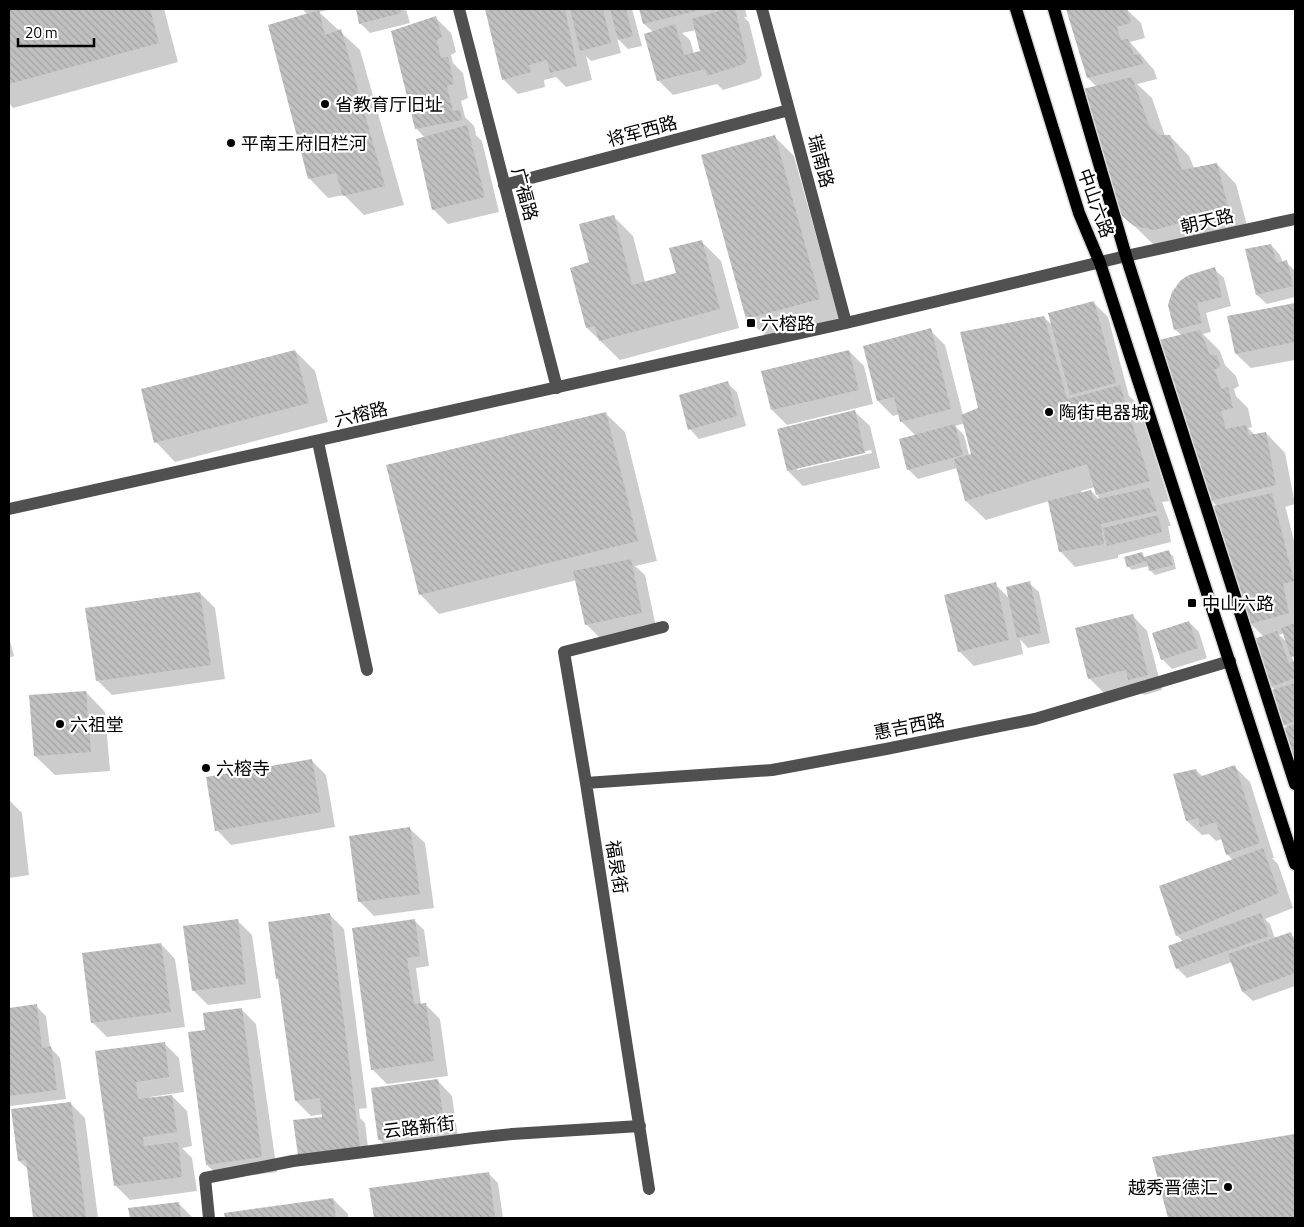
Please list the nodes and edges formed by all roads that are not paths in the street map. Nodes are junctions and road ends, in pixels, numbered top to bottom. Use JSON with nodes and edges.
{"nodes":[{"id":1,"x":459,"y":9,"type":"edge"},
{"id":2,"x":762,"y":9,"type":"edge"},
{"id":3,"x":1016,"y":9,"type":"edge"},
{"id":4,"x":1054,"y":9,"type":"edge"},
{"id":5,"x":789,"y":110,"type":"junction"},
{"id":6,"x":504,"y":186,"type":"junction"},
{"id":7,"x":1295,"y":219,"type":"edge"},
{"id":8,"x":1126,"y":256,"type":"junction"},
{"id":9,"x":1100,"y":263,"type":"junction"},
{"id":10,"x":846,"y":323,"type":"junction"},
{"id":11,"x":557,"y":388,"type":"junction"},
{"id":12,"x":318,"y":442,"type":"junction"},
{"id":13,"x":9,"y":509,"type":"edge"},
{"id":14,"x":663,"y":627,"type":"dead end"},
{"id":15,"x":1230,"y":661,"type":"junction"},
{"id":16,"x":367,"y":670,"type":"dead end"},
{"id":17,"x":586,"y":783,"type":"junction"},
{"id":18,"x":1295,"y":784,"type":"edge"},
{"id":19,"x":1295,"y":864,"type":"edge"},
{"id":20,"x":640,"y":1126,"type":"junction"},
{"id":21,"x":649,"y":1189,"type":"dead end"},
{"id":22,"x":209,"y":1218,"type":"edge"}],
"edges":[{"from":1,"to":6,"type":"street","name":"广福路"},
{"from":2,"to":5,"type":"street","name":"瑞南路"},
{"from":3,"to":9,"type":"main road","name":"中山六路"},
{"from":4,"to":8,"type":"main road","name":"中山六路"},
{"from":5,"to":6,"type":"street","name":"将军西路"},
{"from":5,"to":10,"type":"street","name":"瑞南路"},
{"from":6,"to":11,"type":"street","name":"广福路"},
{"from":7,"to":8,"type":"street","name":"朝天路"},
{"from":8,"to":9,"type":"street","name":"朝天路"},
{"from":8,"to":18,"type":"main road","name":"中山六路"},
{"from":9,"to":10,"type":"street","name":"六榕路"},
{"from":9,"to":15,"type":"main road","name":"中山六路"},
{"from":10,"to":11,"type":"street","name":"六榕路"},
{"from":11,"to":12,"type":"street","name":"六榕路"},
{"from":12,"to":13,"type":"street","name":"六榕路"},
{"from":12,"to":16,"type":"street"},
{"from":14,"to":17,"type":"street","name":"福泉街"},
{"from":15,"to":17,"type":"street","name":"惠吉西路"},
{"from":15,"to":19,"type":"main road","name":"中山六路"},
{"from":17,"to":20,"type":"street","name":"福泉街"},
{"from":20,"to":21,"type":"street","name":"福泉街"},
{"from":20,"to":22,"type":"street","name":"云路新街"}]}
